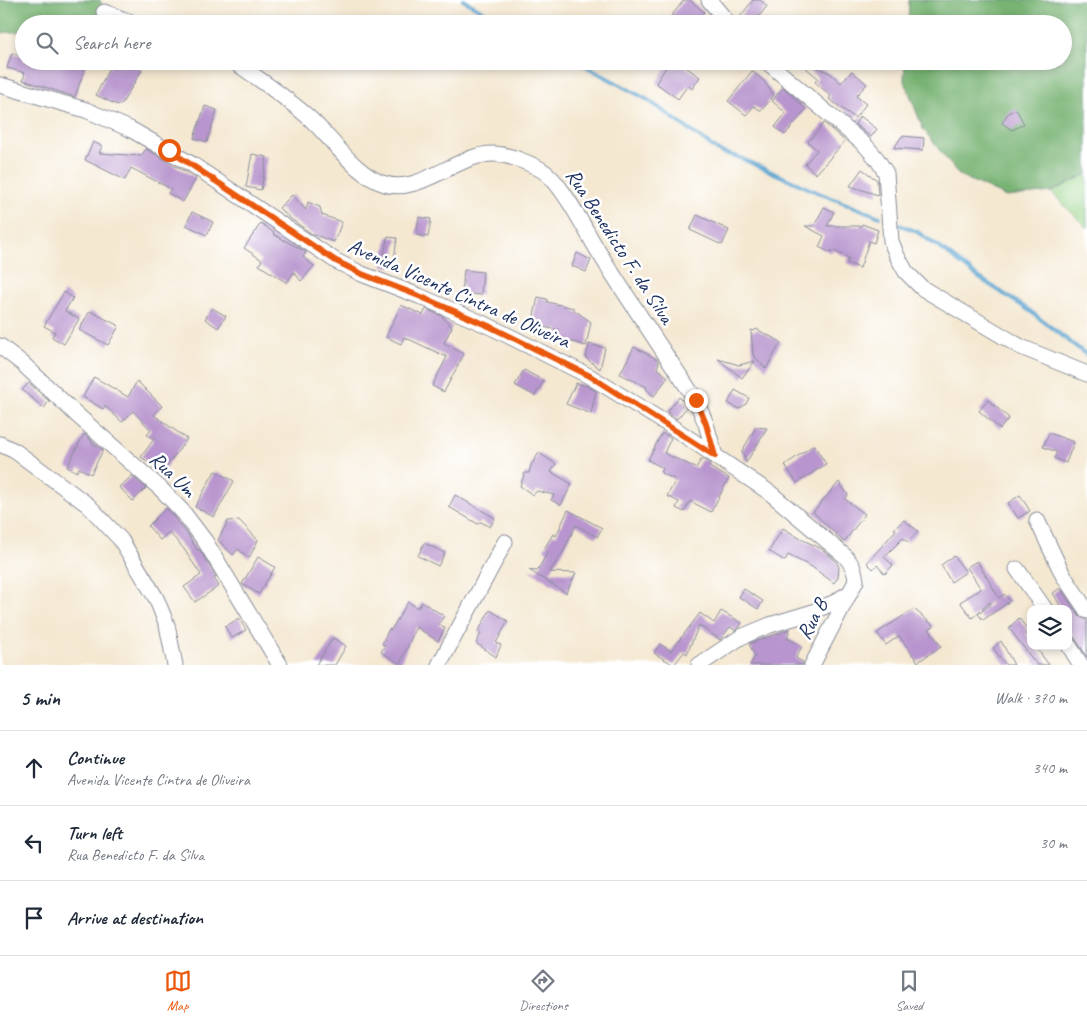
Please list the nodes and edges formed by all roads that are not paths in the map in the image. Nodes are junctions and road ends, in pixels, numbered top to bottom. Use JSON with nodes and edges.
{"nodes":[{"id":1,"x":709,"y":0,"type":"edge"},
{"id":2,"x":104,"y":12,"type":"dead end"},
{"id":3,"x":112,"y":15,"type":"edge"},
{"id":4,"x":722,"y":15,"type":"edge"},
{"id":5,"x":246,"y":70,"type":"edge"},
{"id":6,"x":777,"y":70,"type":"edge"},
{"id":7,"x":0,"y":85,"type":"edge"},
{"id":8,"x":0,"y":346,"type":"edge"},
{"id":9,"x":1087,"y":374,"type":"edge"},
{"id":10,"x":0,"y":444,"type":"edge"},
{"id":11,"x":715,"y":456,"type":"junction"},
{"id":12,"x":1037,"y":520,"type":"dead end"},
{"id":13,"x":505,"y":542,"type":"dead end"},
{"id":14,"x":1017,"y":568,"type":"dead end"},
{"id":15,"x":850,"y":592,"type":"junction"},
{"id":16,"x":1043,"y":605,"type":"edge"},
{"id":17,"x":1087,"y":611,"type":"edge"},
{"id":18,"x":1072,"y":650,"type":"edge"},
{"id":19,"x":175,"y":665,"type":"edge"},
{"id":20,"x":280,"y":665,"type":"edge"},
{"id":21,"x":439,"y":665,"type":"edge"},
{"id":22,"x":700,"y":665,"type":"edge"},
{"id":23,"x":812,"y":665,"type":"edge"},
{"id":24,"x":1081,"y":665,"type":"edge"}],
"edges":[{"from":1,"to":4,"type":"street"},
{"from":2,"to":3,"type":"street"},
{"from":5,"to":11,"type":"street","name":"Rua Benedicto F. da Silva"},
{"from":6,"to":9,"type":"street"},
{"from":7,"to":11,"type":"street","name":"Avenida Vicente Cintra de Oliveira"},
{"from":8,"to":20,"type":"street","name":"Rua Um"},
{"from":10,"to":19,"type":"street"},
{"from":11,"to":15,"type":"street","name":"Avenida Vicente Cintra de Oliveira"},
{"from":12,"to":17,"type":"street"},
{"from":13,"to":21,"type":"street"},
{"from":14,"to":16,"type":"street"},
{"from":15,"to":22,"type":"street"},
{"from":15,"to":23,"type":"street","name":"Rua B"},
{"from":18,"to":24,"type":"street"}]}
